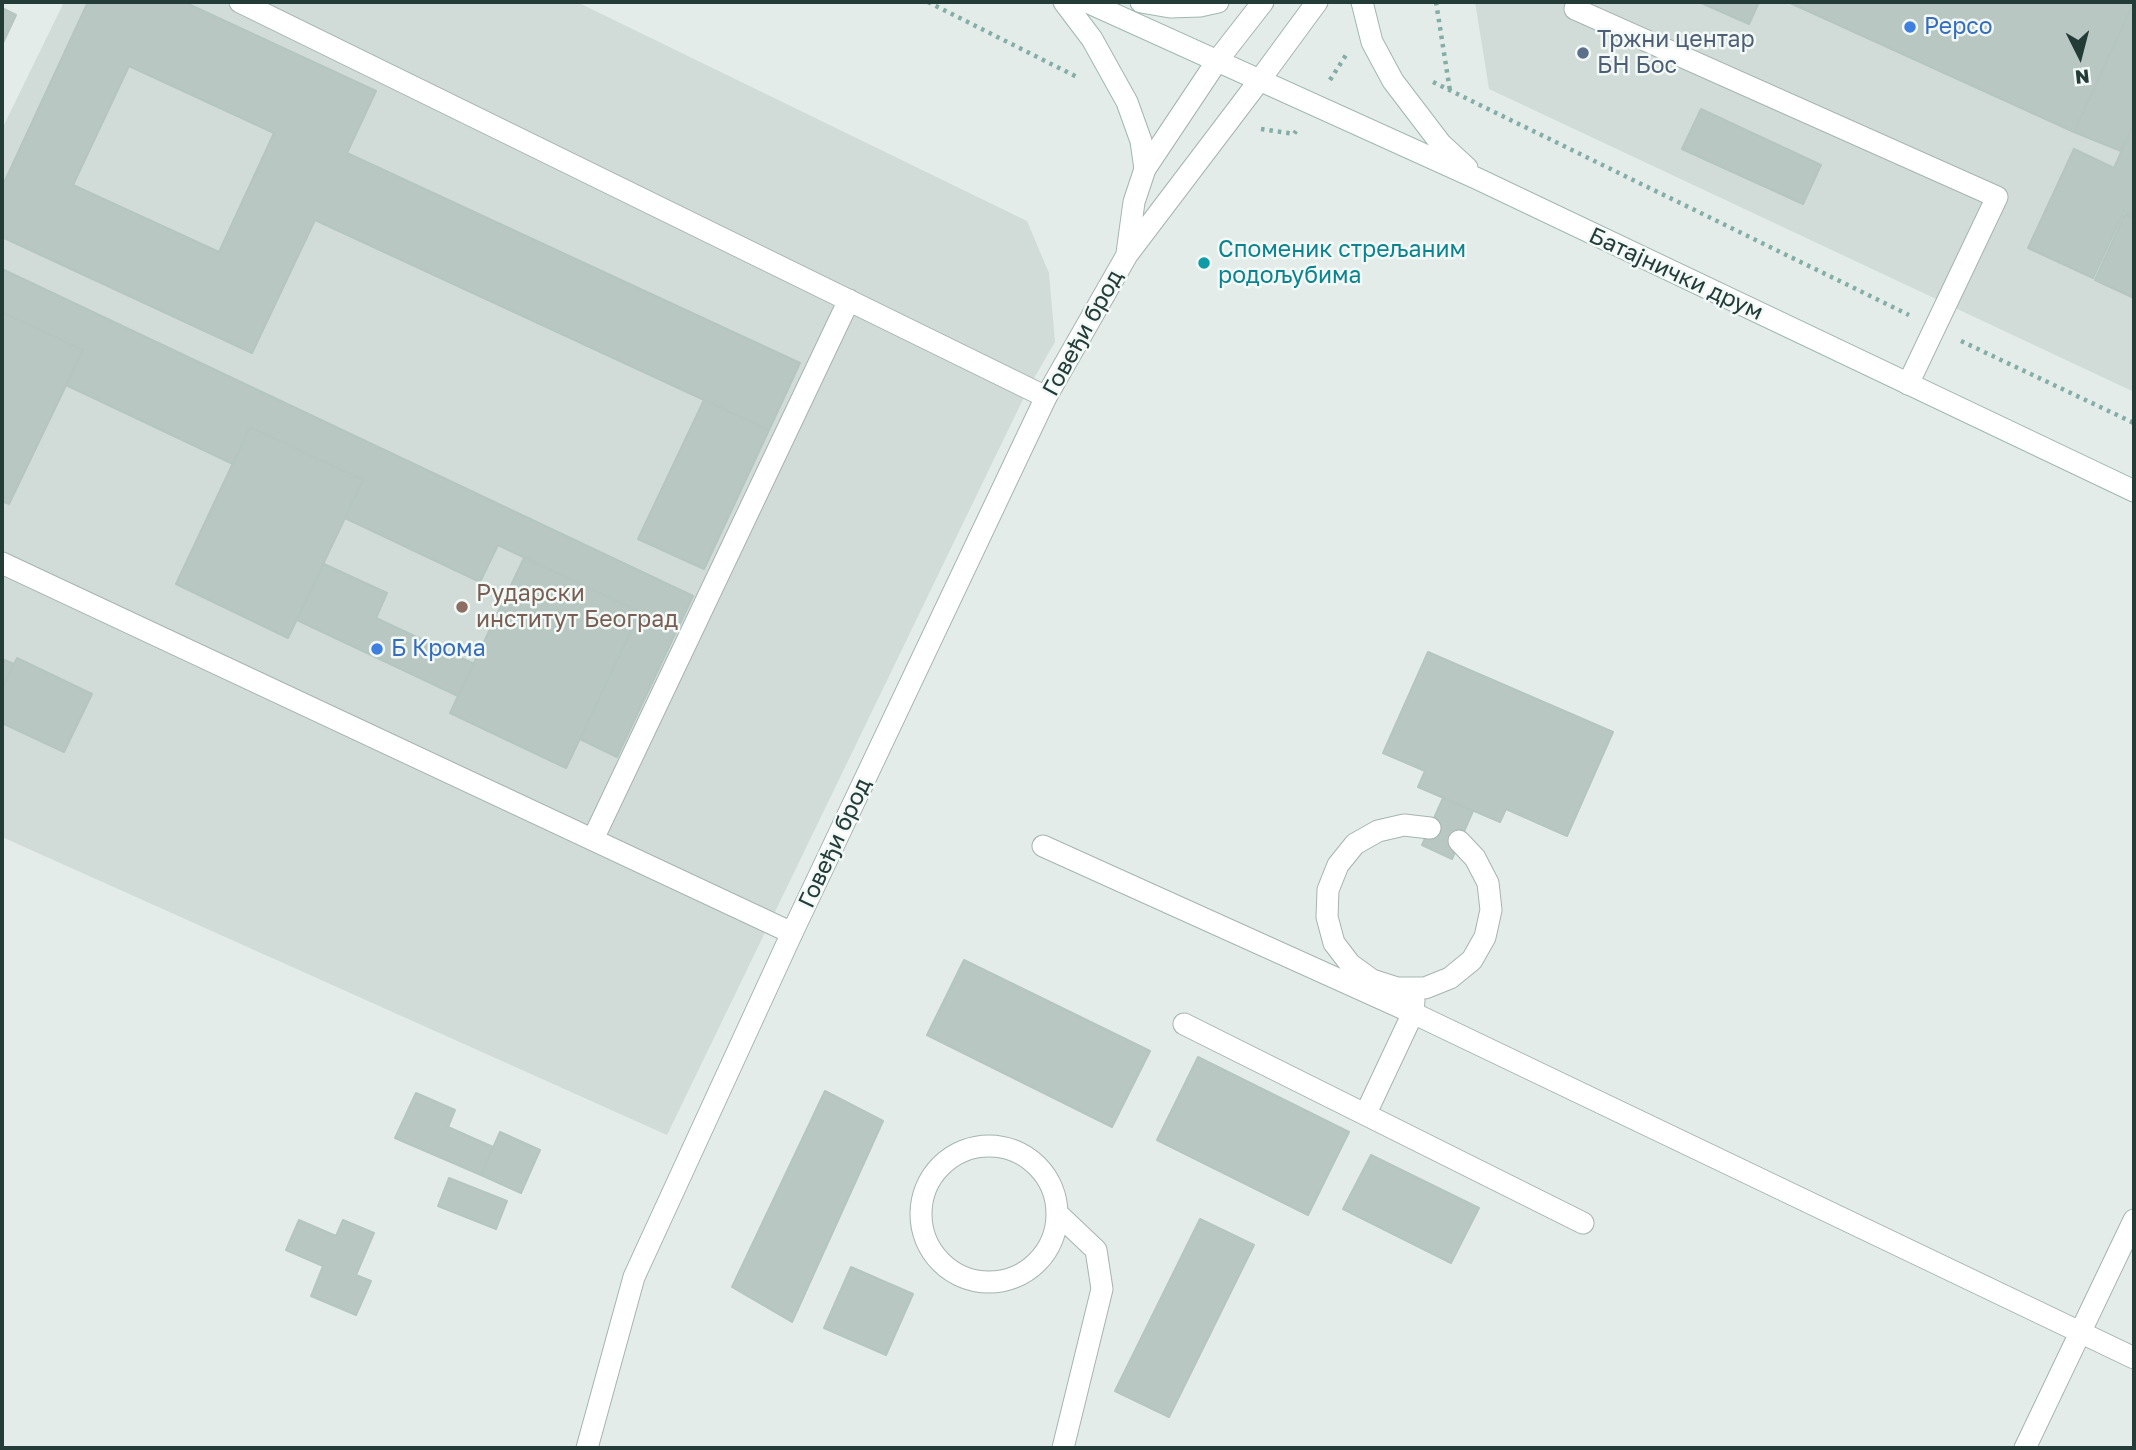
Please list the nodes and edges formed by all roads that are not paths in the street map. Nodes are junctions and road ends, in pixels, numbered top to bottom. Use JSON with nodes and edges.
{"nodes":[{"id":1,"x":240,"y":2,"type":"edge"},
{"id":2,"x":1064,"y":2,"type":"edge"},
{"id":3,"x":1087,"y":2,"type":"edge"},
{"id":4,"x":1141,"y":2,"type":"edge"},
{"id":5,"x":1218,"y":2,"type":"edge"},
{"id":6,"x":1263,"y":2,"type":"edge"},
{"id":7,"x":1317,"y":2,"type":"edge"},
{"id":8,"x":1362,"y":2,"type":"edge"},
{"id":9,"x":1578,"y":2,"type":"edge"},
{"id":10,"x":1217,"y":61,"type":"junction"},
{"id":11,"x":1259,"y":81,"type":"junction"},
{"id":12,"x":1145,"y":169,"type":"junction"},
{"id":13,"x":1478,"y":179,"type":"junction"},
{"id":14,"x":1127,"y":255,"type":"junction"},
{"id":15,"x":849,"y":300,"type":"junction"},
{"id":16,"x":1908,"y":384,"type":"junction"},
{"id":17,"x":1046,"y":397,"type":"junction"},
{"id":18,"x":2134,"y":491,"type":"edge"},
{"id":19,"x":2,"y":563,"type":"edge"},
{"id":20,"x":1430,"y":828,"type":"dead end"},
{"id":21,"x":593,"y":839,"type":"junction"},
{"id":22,"x":1459,"y":841,"type":"dead end"},
{"id":23,"x":1042,"y":846,"type":"dead end"},
{"id":24,"x":792,"y":933,"type":"junction"},
{"id":25,"x":1415,"y":988,"type":"junction"},
{"id":26,"x":1413,"y":1013,"type":"junction"},
{"id":27,"x":1184,"y":1024,"type":"dead end"},
{"id":28,"x":1366,"y":1114,"type":"junction"},
{"id":29,"x":1058,"y":1214,"type":"junction"},
{"id":30,"x":2134,"y":1220,"type":"edge"},
{"id":31,"x":1583,"y":1223,"type":"dead end"},
{"id":32,"x":2079,"y":1331,"type":"junction"},
{"id":33,"x":2134,"y":1358,"type":"edge"},
{"id":34,"x":587,"y":1448,"type":"edge"},
{"id":35,"x":1063,"y":1448,"type":"edge"},
{"id":36,"x":2025,"y":1448,"type":"edge"}],
"edges":[{"from":1,"to":15,"type":"street"},
{"from":2,"to":12,"type":"street"},
{"from":3,"to":10,"type":"street","name":"Батајнички друм"},
{"from":4,"to":5,"type":"street"},
{"from":6,"to":10,"type":"street"},
{"from":7,"to":11,"type":"street"},
{"from":8,"to":13,"type":"street"},
{"from":9,"to":16,"type":"street"},
{"from":10,"to":11,"type":"street","name":"Батајнички друм"},
{"from":10,"to":12,"type":"street"},
{"from":11,"to":13,"type":"street","name":"Батајнички друм"},
{"from":11,"to":14,"type":"street"},
{"from":12,"to":14,"type":"street"},
{"from":13,"to":16,"type":"street","name":"Батајнички друм"},
{"from":14,"to":17,"type":"street","name":"Говеђи брод"},
{"from":15,"to":17,"type":"street"},
{"from":15,"to":21,"type":"street"},
{"from":16,"to":18,"type":"street","name":"Батајнички друм"},
{"from":17,"to":24,"type":"street","name":"Говеђи брод"},
{"from":19,"to":21,"type":"street"},
{"from":20,"to":25,"type":"street"},
{"from":21,"to":24,"type":"street"},
{"from":22,"to":25,"type":"street"},
{"from":23,"to":26,"type":"street"},
{"from":24,"to":34,"type":"street","name":"Говеђи брод"},
{"from":25,"to":26,"type":"street"},
{"from":26,"to":28,"type":"street"},
{"from":26,"to":32,"type":"street"},
{"from":27,"to":28,"type":"street"},
{"from":28,"to":31,"type":"street"},
{"from":29,"to":29,"type":"street"},
{"from":29,"to":35,"type":"street"},
{"from":30,"to":32,"type":"street"},
{"from":32,"to":33,"type":"street"},
{"from":32,"to":36,"type":"street"}]}
